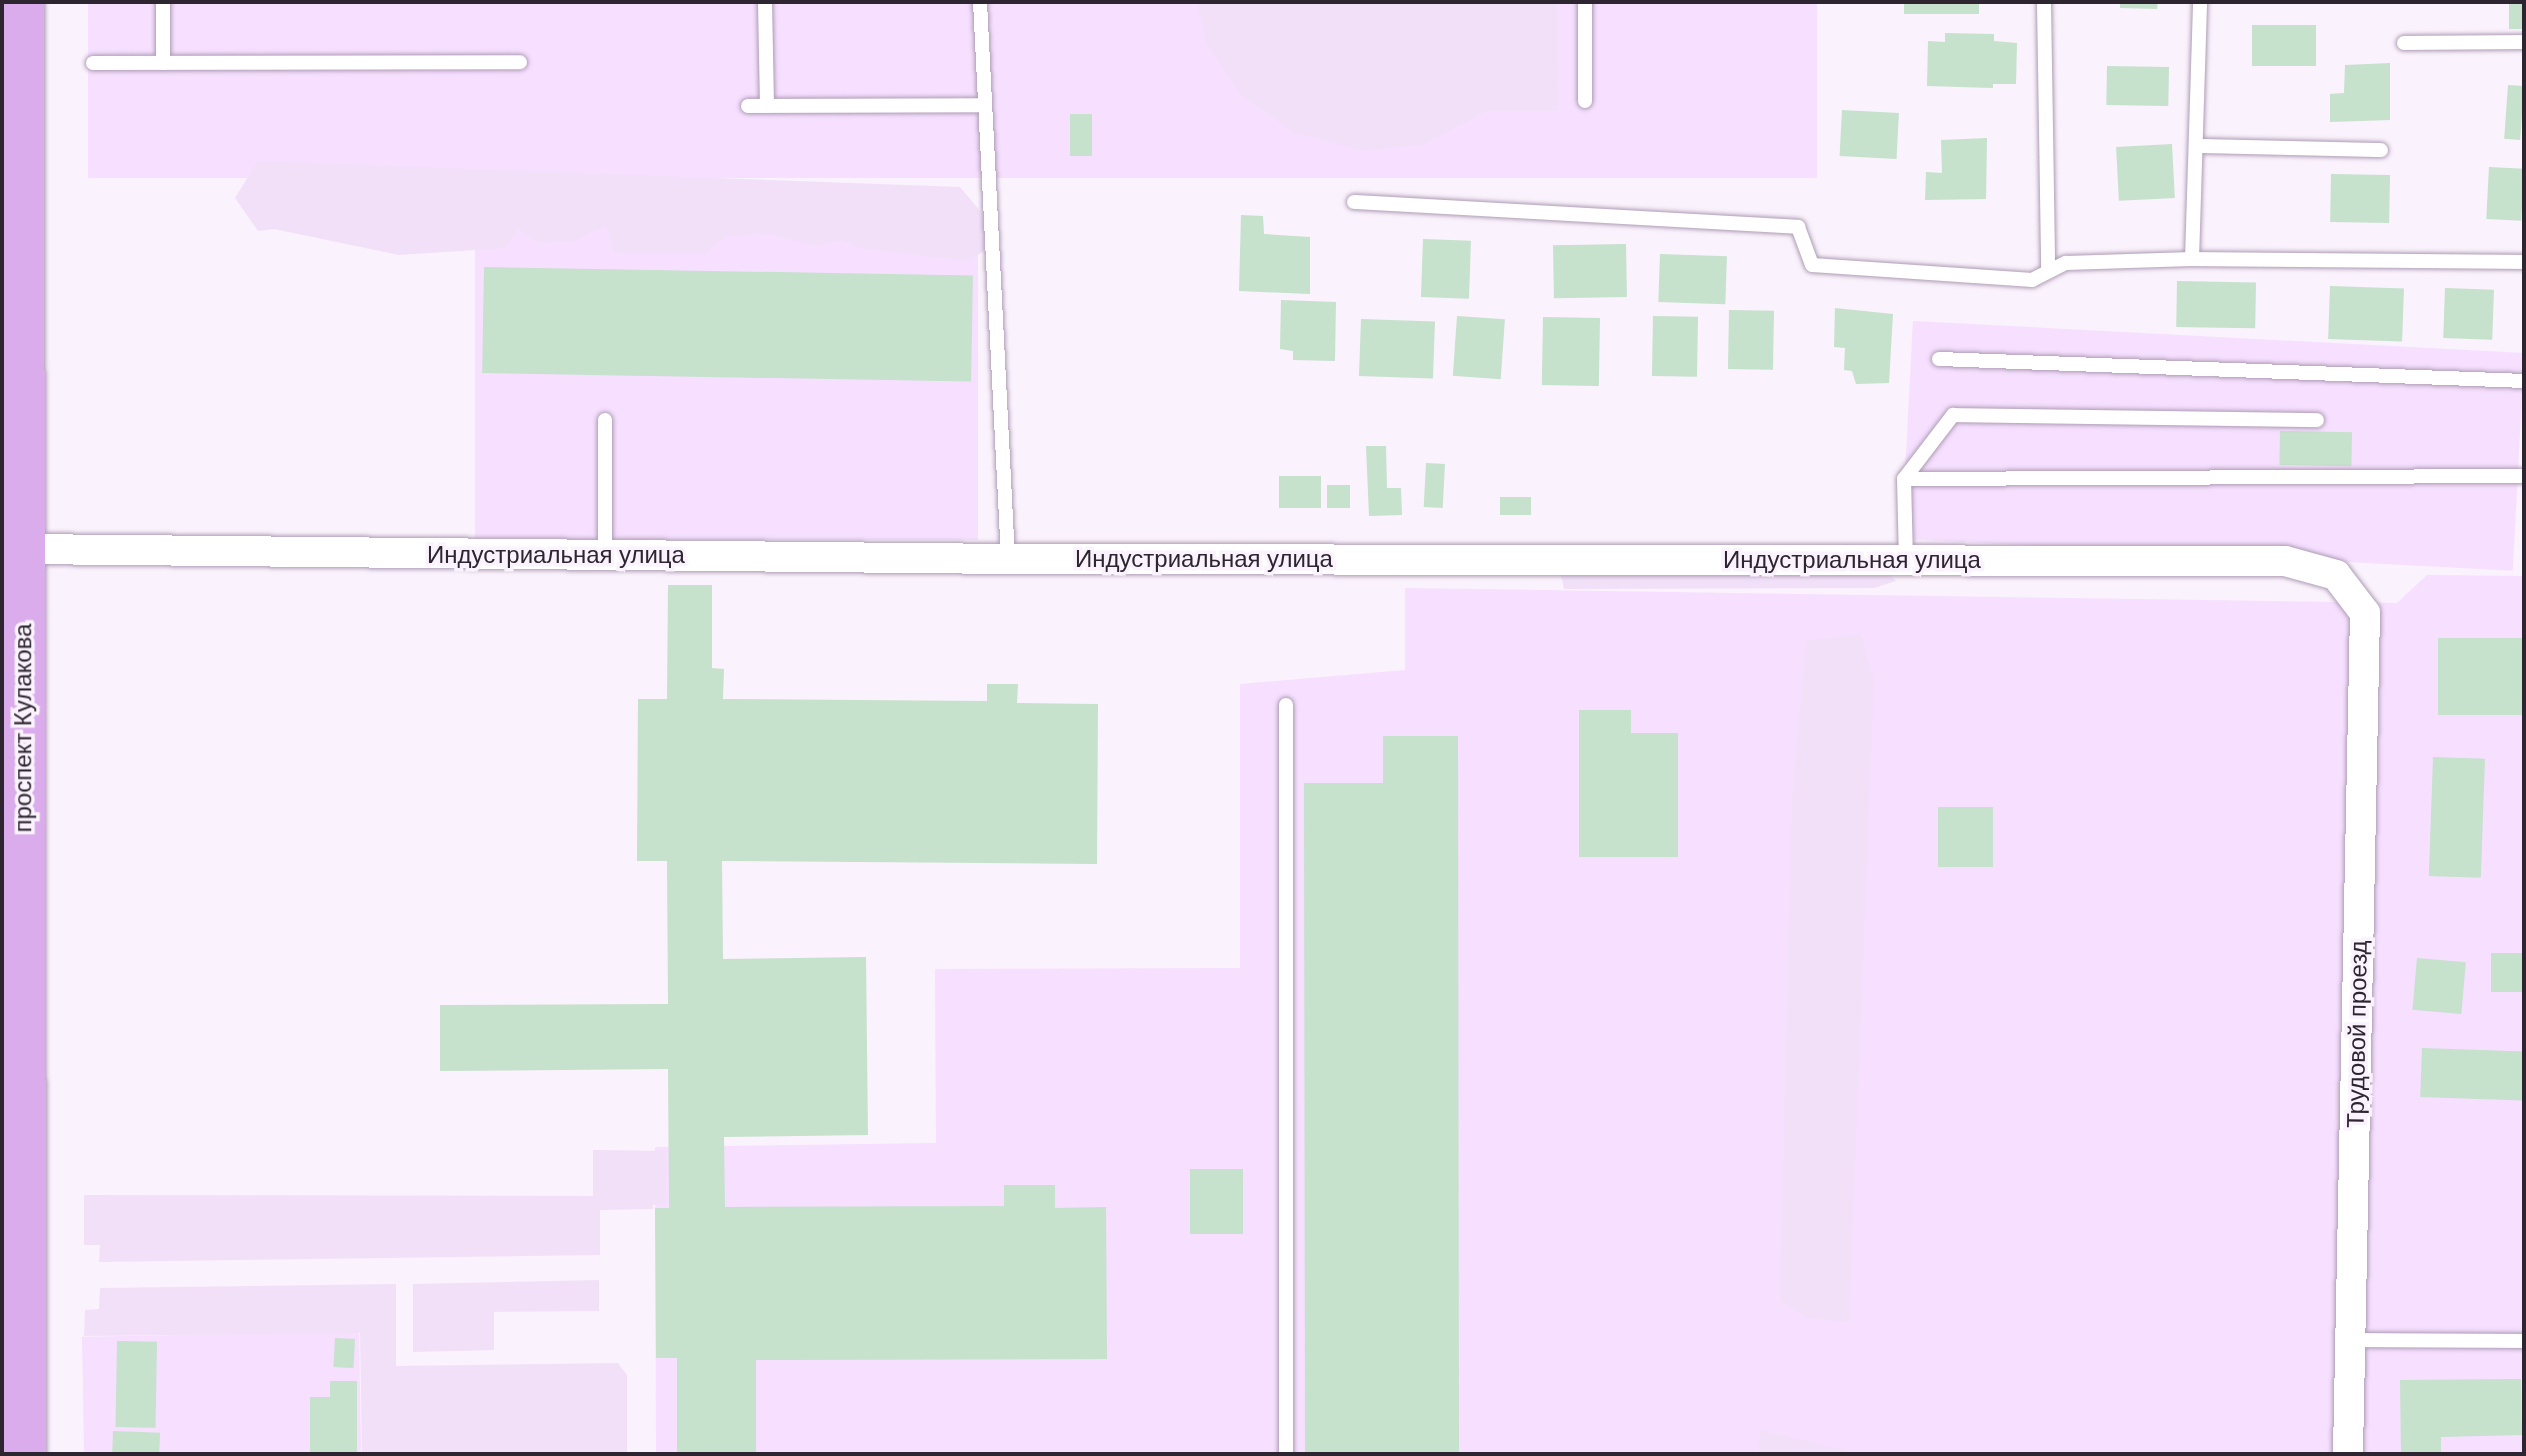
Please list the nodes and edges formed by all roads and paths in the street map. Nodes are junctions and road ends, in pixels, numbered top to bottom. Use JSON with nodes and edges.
{"nodes":[{"id":1,"x":22,"y":2,"type":"edge"},
{"id":2,"x":163,"y":2,"type":"edge"},
{"id":3,"x":765,"y":2,"type":"edge"},
{"id":4,"x":980,"y":2,"type":"edge"},
{"id":5,"x":1585,"y":2,"type":"edge"},
{"id":6,"x":2044,"y":2,"type":"edge"},
{"id":7,"x":2200,"y":2,"type":"edge"},
{"id":8,"x":2524,"y":42,"type":"edge"},
{"id":9,"x":2404,"y":43,"type":"dead end"},
{"id":10,"x":520,"y":62,"type":"dead end"},
{"id":11,"x":93,"y":63,"type":"dead end"},
{"id":12,"x":163,"y":63,"type":"junction"},
{"id":13,"x":1585,"y":101,"type":"dead end"},
{"id":14,"x":983,"y":105,"type":"junction"},
{"id":15,"x":748,"y":106,"type":"dead end"},
{"id":16,"x":767,"y":106,"type":"junction"},
{"id":17,"x":2198,"y":146,"type":"junction"},
{"id":18,"x":2381,"y":150,"type":"dead end"},
{"id":19,"x":1354,"y":202,"type":"dead end"},
{"id":20,"x":2192,"y":259,"type":"junction"},
{"id":21,"x":2524,"y":262,"type":"edge"},
{"id":22,"x":2048,"y":271,"type":"junction"},
{"id":23,"x":1939,"y":359,"type":"dead end"},
{"id":24,"x":2524,"y":381,"type":"edge"},
{"id":25,"x":605,"y":420,"type":"dead end"},
{"id":26,"x":2317,"y":420,"type":"dead end"},
{"id":27,"x":2524,"y":476,"type":"edge"},
{"id":28,"x":1904,"y":479,"type":"junction"},
{"id":29,"x":23,"y":549,"type":"junction"},
{"id":30,"x":605,"y":555,"type":"junction"},
{"id":31,"x":1008,"y":559,"type":"junction"},
{"id":32,"x":1906,"y":560,"type":"junction"},
{"id":33,"x":2365,"y":613,"type":"joint"},
{"id":34,"x":1286,"y":705,"type":"dead end"},
{"id":35,"x":2351,"y":1340,"type":"junction"},
{"id":36,"x":2524,"y":1341,"type":"edge"},
{"id":37,"x":24,"y":1454,"type":"edge"},
{"id":38,"x":1286,"y":1454,"type":"edge"},
{"id":39,"x":2348,"y":1454,"type":"edge"}],
"edges":[{"from":1,"to":29,"type":"main road","name":"проспект Кулакова"},
{"from":2,"to":12,"type":"lane"},
{"from":3,"to":16,"type":"lane"},
{"from":4,"to":14,"type":"lane"},
{"from":5,"to":13,"type":"lane"},
{"from":6,"to":22,"type":"lane"},
{"from":7,"to":17,"type":"lane"},
{"from":8,"to":9,"type":"lane"},
{"from":10,"to":12,"type":"lane"},
{"from":11,"to":12,"type":"lane"},
{"from":14,"to":16,"type":"lane"},
{"from":14,"to":31,"type":"lane"},
{"from":15,"to":16,"type":"lane"},
{"from":17,"to":18,"type":"lane"},
{"from":17,"to":20,"type":"lane"},
{"from":19,"to":22,"type":"lane"},
{"from":20,"to":21,"type":"lane"},
{"from":20,"to":22,"type":"lane"},
{"from":23,"to":24,"type":"lane"},
{"from":25,"to":30,"type":"lane"},
{"from":26,"to":28,"type":"lane"},
{"from":27,"to":28,"type":"lane"},
{"from":28,"to":32,"type":"lane"},
{"from":29,"to":30,"type":"street","name":"Индустриальная улица"},
{"from":29,"to":37,"type":"main road","name":"проспект Кулакова"},
{"from":30,"to":31,"type":"street","name":"Индустриальная улица"},
{"from":31,"to":32,"type":"street","name":"Индустриальная улица"},
{"from":32,"to":33,"type":"street","name":"Индустриальная улица"},
{"from":33,"to":35,"type":"street","name":"Трудовой проезд"},
{"from":34,"to":38,"type":"lane"},
{"from":35,"to":36,"type":"lane"},
{"from":35,"to":39,"type":"street","name":"Трудовой проезд"}]}
